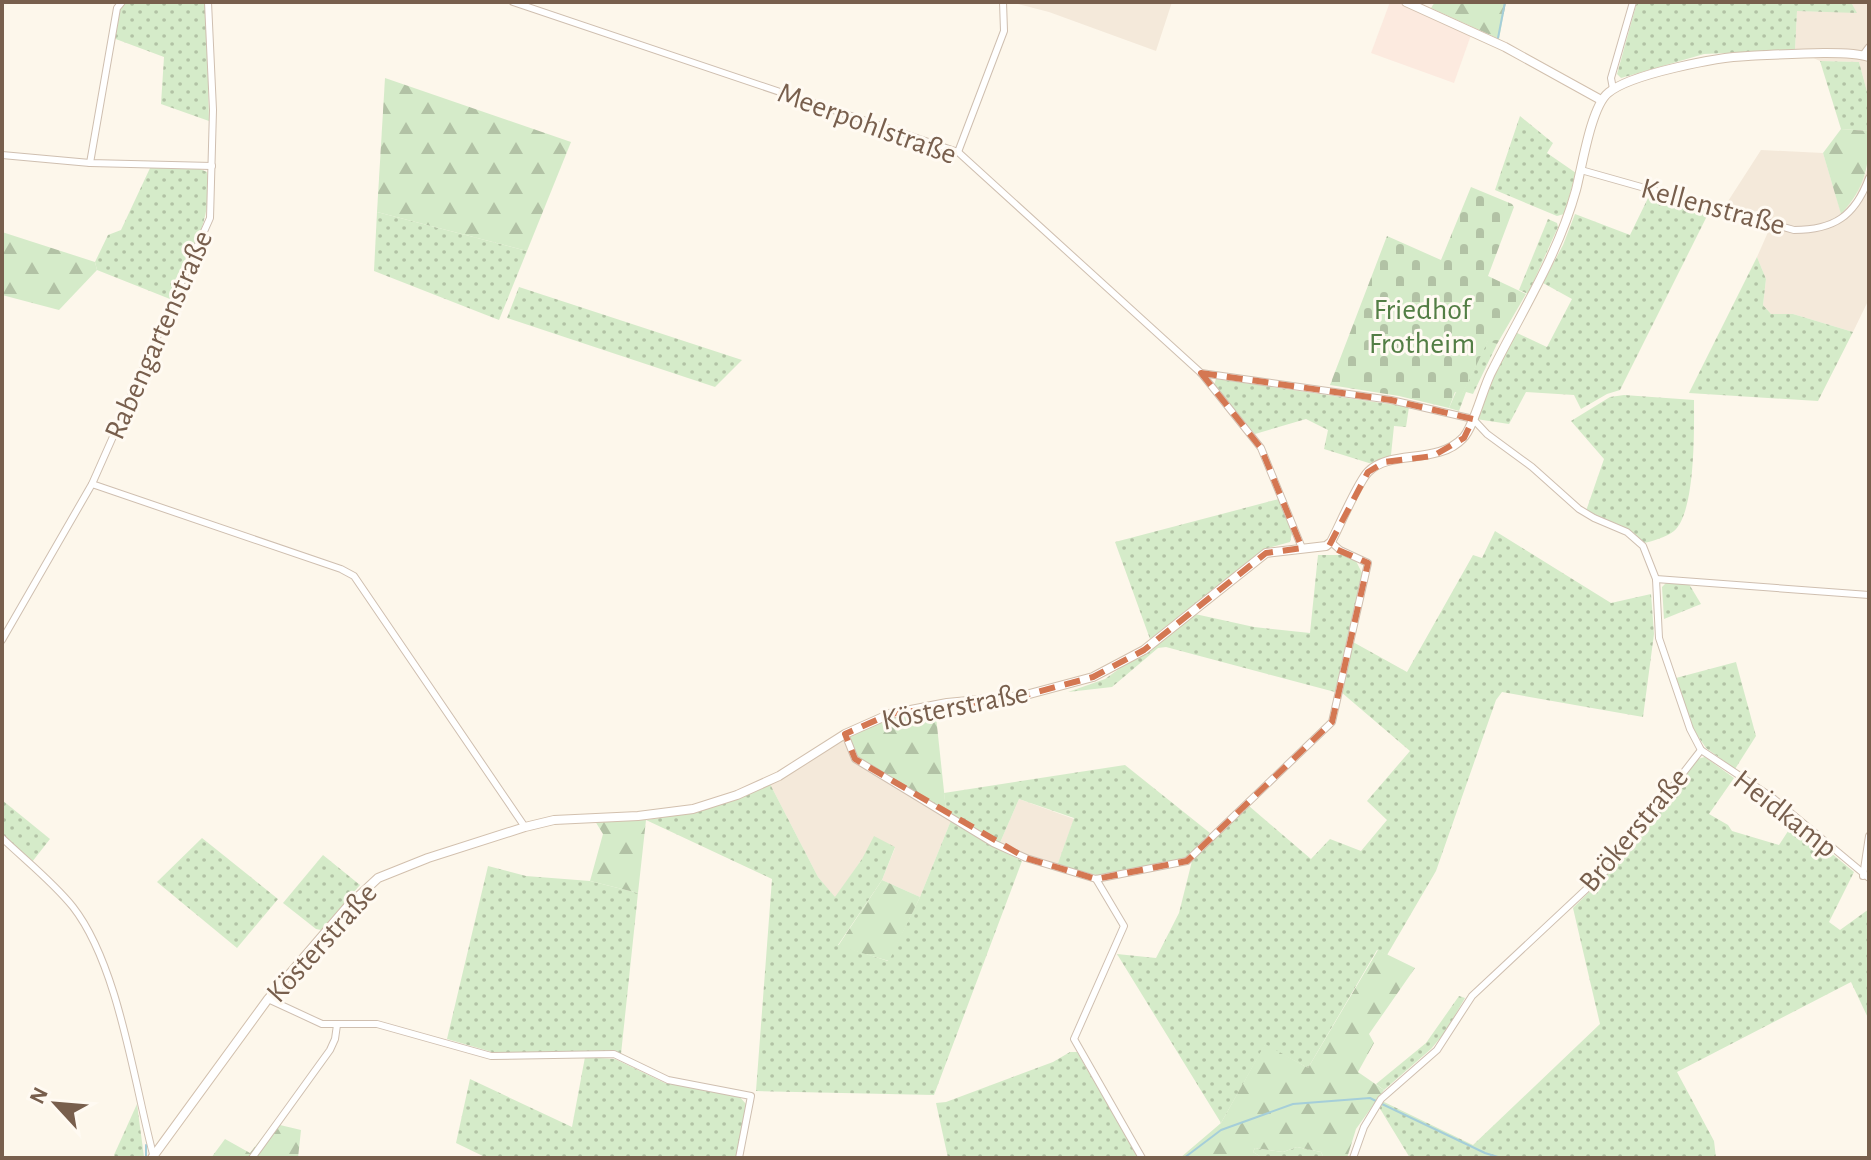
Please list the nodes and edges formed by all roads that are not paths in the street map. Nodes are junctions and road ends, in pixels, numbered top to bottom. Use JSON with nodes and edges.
{"nodes":[{"id":1,"x":122,"y":2,"type":"edge"},
{"id":2,"x":208,"y":2,"type":"edge"},
{"id":3,"x":513,"y":2,"type":"edge"},
{"id":4,"x":1003,"y":2,"type":"edge"},
{"id":5,"x":1406,"y":2,"type":"edge"},
{"id":6,"x":1633,"y":2,"type":"edge"},
{"id":7,"x":1867,"y":53,"type":"edge"},
{"id":8,"x":1613,"y":89,"type":"junction"},
{"id":9,"x":1601,"y":100,"type":"junction"},
{"id":10,"x":958,"y":152,"type":"junction"},
{"id":11,"x":2,"y":155,"type":"edge"},
{"id":12,"x":90,"y":163,"type":"junction"},
{"id":13,"x":212,"y":166,"type":"junction"},
{"id":14,"x":1581,"y":170,"type":"junction"},
{"id":15,"x":1869,"y":178,"type":"edge"},
{"id":16,"x":1201,"y":373,"type":"junction"},
{"id":17,"x":1473,"y":419,"type":"junction"},
{"id":18,"x":92,"y":484,"type":"junction"},
{"id":19,"x":1331,"y":542,"type":"junction"},
{"id":20,"x":1302,"y":548,"type":"junction"},
{"id":21,"x":1656,"y":579,"type":"junction"},
{"id":22,"x":1869,"y":595,"type":"edge"},
{"id":23,"x":2,"y":640,"type":"edge"},
{"id":24,"x":845,"y":734,"type":"junction"},
{"id":25,"x":1701,"y":750,"type":"junction"},
{"id":26,"x":525,"y":827,"type":"junction"},
{"id":27,"x":1869,"y":836,"type":"edge"},
{"id":28,"x":2,"y":838,"type":"edge"},
{"id":29,"x":1866,"y":877,"type":"edge"},
{"id":30,"x":1096,"y":879,"type":"junction"},
{"id":31,"x":268,"y":999,"type":"junction"},
{"id":32,"x":337,"y":1025,"type":"junction"},
{"id":33,"x":153,"y":1157,"type":"edge"},
{"id":34,"x":252,"y":1158,"type":"edge"},
{"id":35,"x":739,"y":1158,"type":"edge"},
{"id":36,"x":1142,"y":1158,"type":"edge"},
{"id":37,"x":1353,"y":1158,"type":"edge"}],
"edges":[{"from":1,"to":12,"type":"street"},
{"from":2,"to":13,"type":"street","name":"Rabengartenstraße"},
{"from":3,"to":10,"type":"street","name":"Meerpohlstraße"},
{"from":4,"to":10,"type":"street"},
{"from":5,"to":9,"type":"main road"},
{"from":6,"to":8,"type":"street"},
{"from":7,"to":8,"type":"main road"},
{"from":8,"to":9,"type":"main road"},
{"from":9,"to":14,"type":"main road"},
{"from":10,"to":16,"type":"street","name":"Meerpohlstraße"},
{"from":11,"to":12,"type":"street"},
{"from":12,"to":13,"type":"street"},
{"from":13,"to":18,"type":"street","name":"Rabengartenstraße"},
{"from":14,"to":15,"type":"street","name":"Kellenstraße"},
{"from":14,"to":17,"type":"main road"},
{"from":16,"to":17,"type":"street"},
{"from":16,"to":20,"type":"street","name":"Meerpohlstraße"},
{"from":17,"to":19,"type":"main road"},
{"from":17,"to":21,"type":"street","name":"Brökerstraße"},
{"from":18,"to":23,"type":"street","name":"Rabengartenstraße"},
{"from":18,"to":26,"type":"street"},
{"from":19,"to":20,"type":"main road","name":"Kösterstraße"},
{"from":19,"to":30,"type":"street"},
{"from":20,"to":24,"type":"main road","name":"Kösterstraße"},
{"from":21,"to":22,"type":"street"},
{"from":21,"to":25,"type":"street","name":"Brökerstraße"},
{"from":24,"to":26,"type":"main road","name":"Kösterstraße"},
{"from":24,"to":30,"type":"street"},
{"from":25,"to":29,"type":"street","name":"Heidkamp"},
{"from":25,"to":37,"type":"street","name":"Brökerstraße"},
{"from":26,"to":31,"type":"main road","name":"Kösterstraße"},
{"from":27,"to":29,"type":"street"},
{"from":28,"to":33,"type":"street"},
{"from":30,"to":36,"type":"street"},
{"from":31,"to":32,"type":"street"},
{"from":31,"to":33,"type":"main road","name":"Kösterstraße"},
{"from":32,"to":34,"type":"street"},
{"from":32,"to":35,"type":"street"}]}
